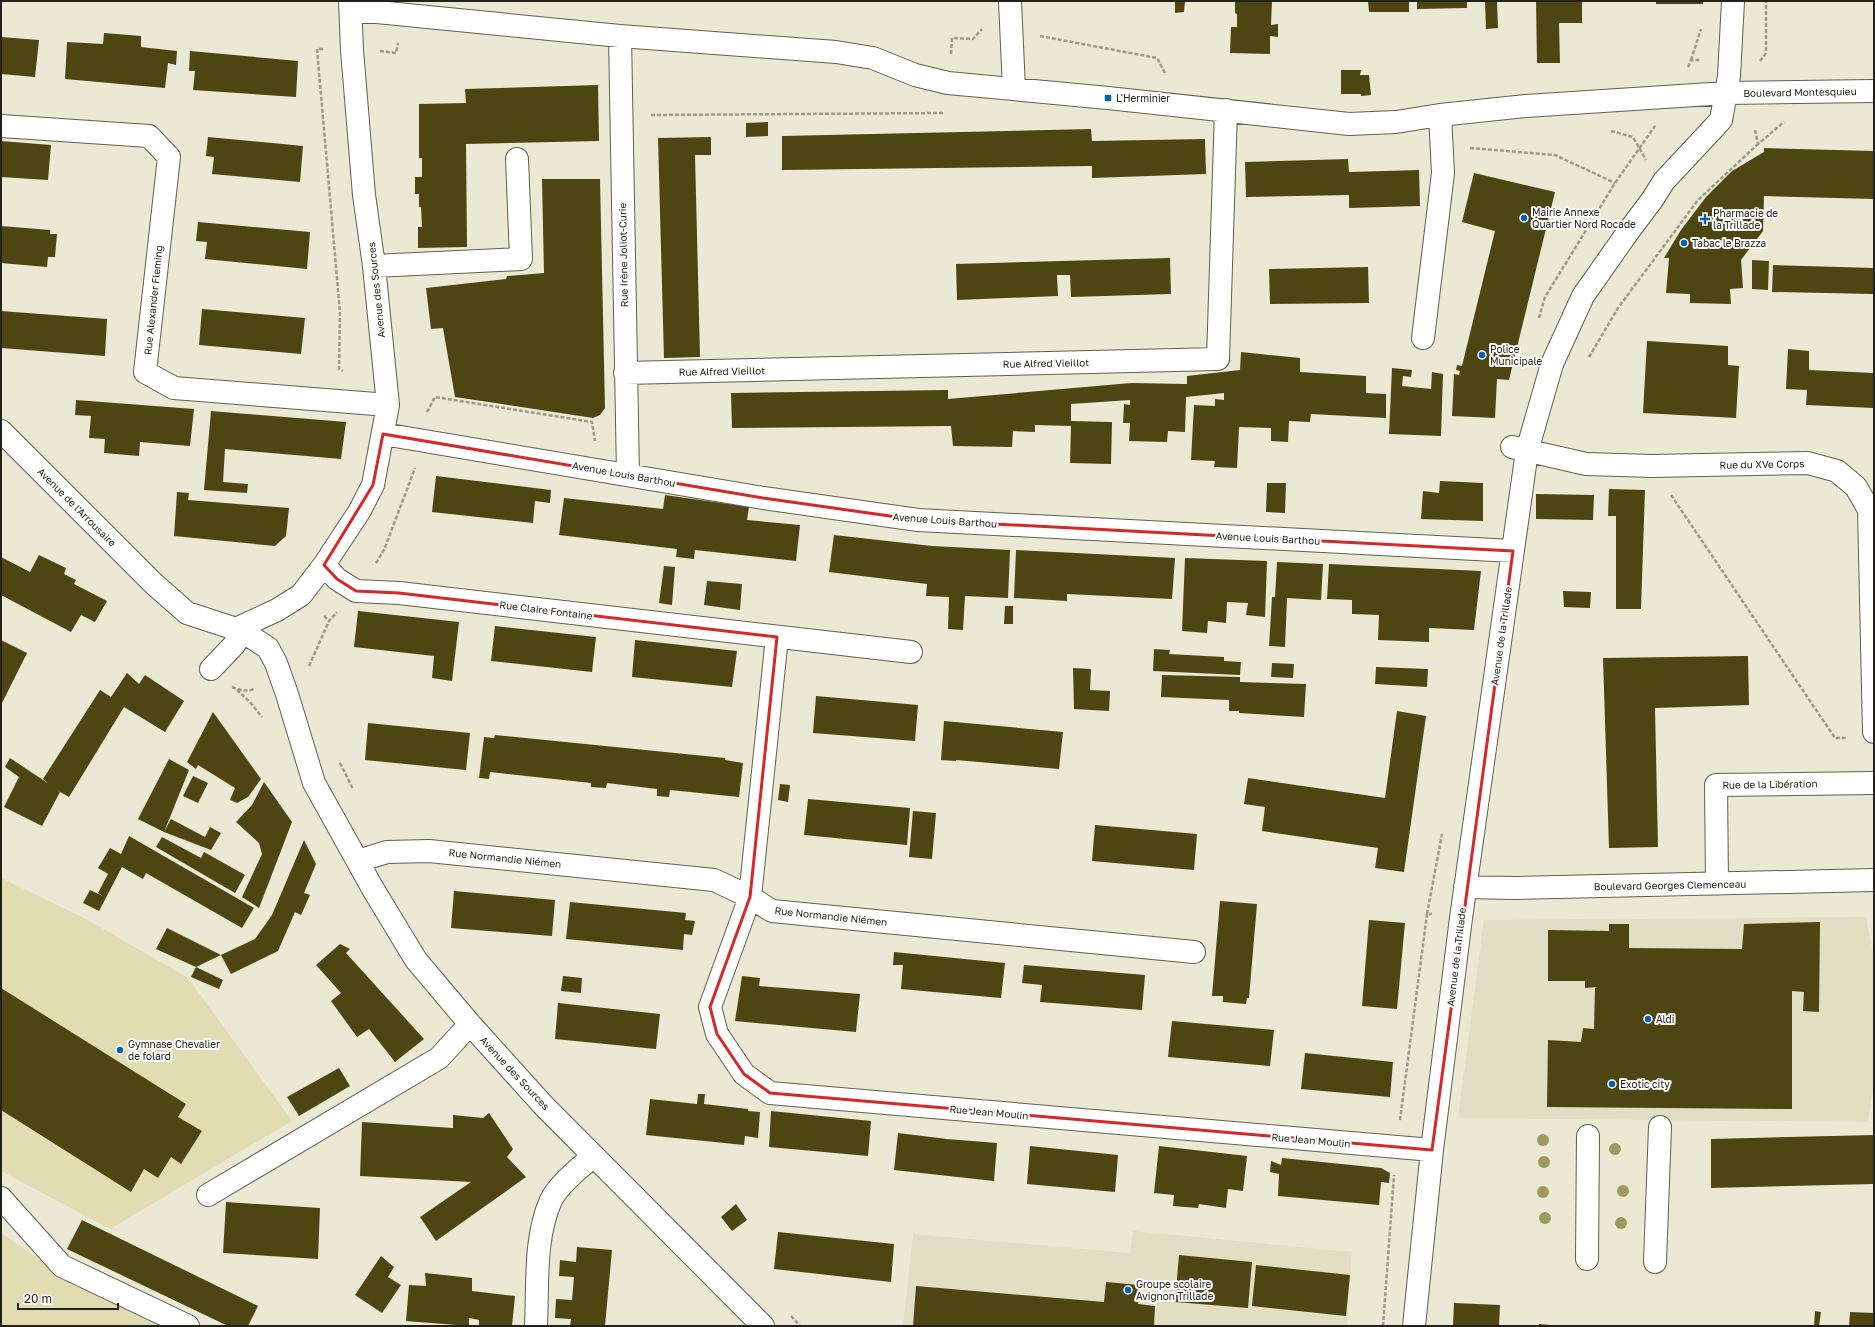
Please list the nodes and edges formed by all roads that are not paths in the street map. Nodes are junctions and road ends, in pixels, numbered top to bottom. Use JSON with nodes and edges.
{"nodes":[{"id":1,"x":1010,"y":1,"type":"edge"},
{"id":2,"x":1733,"y":1,"type":"edge"},
{"id":3,"x":351,"y":6,"type":"edge"},
{"id":4,"x":620,"y":36,"type":"junction"},
{"id":5,"x":1014,"y":89,"type":"junction"},
{"id":6,"x":1874,"y":91,"type":"edge"},
{"id":7,"x":1726,"y":94,"type":"junction"},
{"id":8,"x":1226,"y":110,"type":"junction"},
{"id":9,"x":1440,"y":115,"type":"junction"},
{"id":10,"x":1,"y":126,"type":"edge"},
{"id":11,"x":517,"y":159,"type":"dead end"},
{"id":12,"x":374,"y":266,"type":"junction"},
{"id":13,"x":1423,"y":338,"type":"dead end"},
{"id":14,"x":625,"y":373,"type":"junction"},
{"id":15,"x":388,"y":405,"type":"junction"},
{"id":16,"x":1,"y":431,"type":"edge"},
{"id":17,"x":383,"y":434,"type":"junction"},
{"id":18,"x":1519,"y":449,"type":"junction"},
{"id":19,"x":628,"y":475,"type":"junction"},
{"id":20,"x":1513,"y":551,"type":"junction"},
{"id":21,"x":324,"y":565,"type":"junction"},
{"id":22,"x":1873,"y":579,"type":"edge"},
{"id":23,"x":239,"y":630,"type":"junction"},
{"id":24,"x":778,"y":637,"type":"junction"},
{"id":25,"x":911,"y":652,"type":"dead end"},
{"id":26,"x":276,"y":663,"type":"joint"},
{"id":27,"x":211,"y":669,"type":"road end"},
{"id":28,"x":1874,"y":732,"type":"edge"},
{"id":29,"x":1874,"y":783,"type":"edge"},
{"id":30,"x":358,"y":861,"type":"junction"},
{"id":31,"x":1874,"y":880,"type":"edge"},
{"id":32,"x":1717,"y":884,"type":"junction"},
{"id":33,"x":1465,"y":887,"type":"junction"},
{"id":34,"x":750,"y":898,"type":"junction"},
{"id":35,"x":1194,"y":952,"type":"dead end"},
{"id":36,"x":470,"y":1024,"type":"junction"},
{"id":37,"x":1660,"y":1127,"type":"dead end"},
{"id":38,"x":1588,"y":1136,"type":"dead end"},
{"id":39,"x":1432,"y":1150,"type":"junction"},
{"id":40,"x":594,"y":1156,"type":"junction"},
{"id":41,"x":208,"y":1195,"type":"dead end"},
{"id":42,"x":1,"y":1198,"type":"edge"},
{"id":43,"x":1587,"y":1259,"type":"dead end"},
{"id":44,"x":1655,"y":1262,"type":"dead end"},
{"id":45,"x":188,"y":1326,"type":"edge"},
{"id":46,"x":536,"y":1326,"type":"edge"},
{"id":47,"x":763,"y":1326,"type":"edge"},
{"id":48,"x":1414,"y":1326,"type":"edge"}],
"edges":[{"from":1,"to":5,"type":"street"},
{"from":2,"to":7,"type":"street","name":"Avenue de la Trillade"},
{"from":3,"to":4,"type":"street","name":"Boulevard Montesquieu"},
{"from":3,"to":12,"type":"street","name":"Avenue des Sources"},
{"from":4,"to":5,"type":"street","name":"Boulevard Montesquieu"},
{"from":4,"to":14,"type":"street","name":"Rue Irène Joliot-Curie"},
{"from":5,"to":8,"type":"street","name":"Boulevard Montesquieu"},
{"from":6,"to":7,"type":"street","name":"Boulevard Montesquieu"},
{"from":7,"to":9,"type":"street","name":"Boulevard Montesquieu"},
{"from":7,"to":18,"type":"street","name":"Avenue de la Trillade"},
{"from":8,"to":9,"type":"street","name":"Boulevard Montesquieu"},
{"from":8,"to":14,"type":"street","name":"Rue Alfred Vieillot"},
{"from":9,"to":13,"type":"street"},
{"from":10,"to":15,"type":"street","name":"Rue Alexander Fleming"},
{"from":11,"to":12,"type":"street"},
{"from":12,"to":15,"type":"street","name":"Avenue des Sources"},
{"from":14,"to":19,"type":"street","name":"Rue Irène Joliot-Curie"},
{"from":15,"to":17,"type":"street","name":"Avenue des Sources"},
{"from":16,"to":23,"type":"street","name":"Avenue de l'Arrousaire"},
{"from":17,"to":19,"type":"street","name":"Avenue Louis Barthou"},
{"from":17,"to":21,"type":"street","name":"Avenue des Sources"},
{"from":18,"to":20,"type":"street","name":"Avenue de la Trillade"},
{"from":18,"to":22,"type":"street","name":"Rue du XVe Corps"},
{"from":19,"to":20,"type":"street","name":"Avenue Louis Barthou"},
{"from":20,"to":33,"type":"street","name":"Avenue de la Trillade"},
{"from":21,"to":23,"type":"street","name":"Avenue des Sources"},
{"from":21,"to":24,"type":"street","name":"Rue Claire Fontaine"},
{"from":22,"to":28,"type":"street","name":"Rue du XVe Corps"},
{"from":23,"to":26,"type":"street","name":"Avenue de l'Arrousaire"},
{"from":23,"to":27,"type":"street"},
{"from":24,"to":25,"type":"street","name":"Rue Claire Fontaine"},
{"from":24,"to":34,"type":"street"},
{"from":26,"to":30,"type":"street","name":"Avenue des Sources"},
{"from":29,"to":32,"type":"street","name":"Rue de la Libération"},
{"from":30,"to":34,"type":"street","name":"Rue Normandie Niémen"},
{"from":30,"to":36,"type":"street","name":"Avenue des Sources"},
{"from":31,"to":32,"type":"street","name":"Boulevard Georges Clemenceau"},
{"from":32,"to":33,"type":"street","name":"Boulevard Georges Clemenceau"},
{"from":33,"to":39,"type":"street","name":"Avenue de la Trillade"},
{"from":34,"to":35,"type":"street","name":"Rue Normandie Niémen"},
{"from":34,"to":39,"type":"street","name":"Rue Jean Moulin"},
{"from":36,"to":40,"type":"street","name":"Avenue des Sources"},
{"from":36,"to":41,"type":"street"},
{"from":37,"to":44,"type":"street"},
{"from":38,"to":43,"type":"street"},
{"from":39,"to":48,"type":"street","name":"Avenue de la Trillade"},
{"from":40,"to":46,"type":"street"},
{"from":40,"to":47,"type":"street","name":"Avenue des Sources"},
{"from":42,"to":45,"type":"street"}]}
